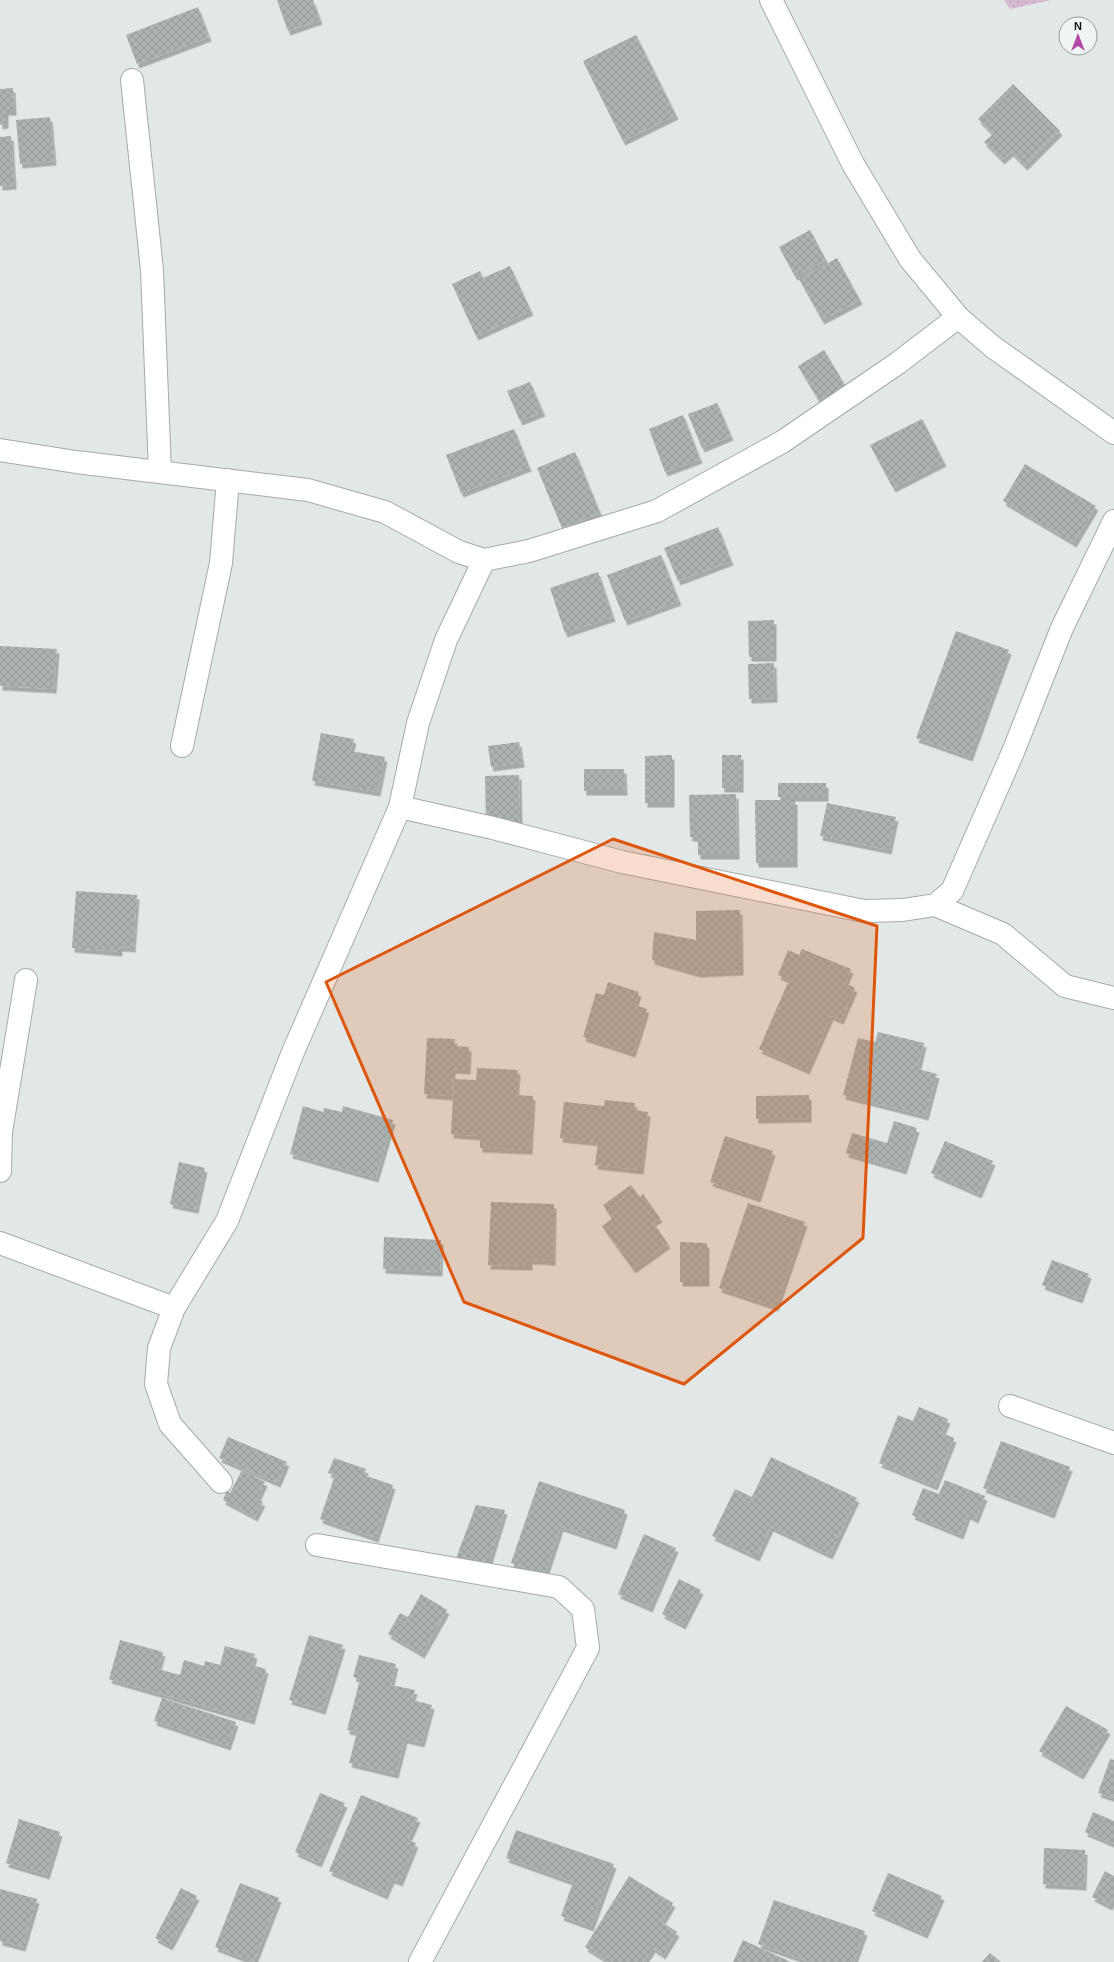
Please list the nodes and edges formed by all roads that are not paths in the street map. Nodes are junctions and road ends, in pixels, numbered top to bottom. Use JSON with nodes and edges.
{"nodes":[{"id":1,"x":771,"y":0,"type":"edge"},
{"id":2,"x":132,"y":80,"type":"dead end"},
{"id":3,"x":958,"y":317,"type":"junction"},
{"id":4,"x":1114,"y":433,"type":"edge"},
{"id":5,"x":0,"y":450,"type":"edge"},
{"id":6,"x":160,"y":472,"type":"junction"},
{"id":7,"x":228,"y":480,"type":"junction"},
{"id":8,"x":1114,"y":521,"type":"edge"},
{"id":9,"x":484,"y":560,"type":"junction"},
{"id":10,"x":182,"y":746,"type":"dead end"},
{"id":11,"x":400,"y":807,"type":"junction"},
{"id":12,"x":935,"y":905,"type":"junction"},
{"id":13,"x":26,"y":980,"type":"dead end"},
{"id":14,"x":1114,"y":998,"type":"edge"},
{"id":15,"x":0,"y":1171,"type":"edge"},
{"id":16,"x":0,"y":1243,"type":"edge"},
{"id":17,"x":174,"y":1308,"type":"junction"},
{"id":18,"x":1010,"y":1406,"type":"dead end"},
{"id":19,"x":1114,"y":1443,"type":"edge"},
{"id":20,"x":221,"y":1482,"type":"dead end"},
{"id":21,"x":317,"y":1545,"type":"dead end"},
{"id":22,"x":420,"y":1962,"type":"edge"}],
"edges":[{"from":1,"to":3,"type":"street"},
{"from":2,"to":6,"type":"street"},
{"from":3,"to":4,"type":"street"},
{"from":3,"to":9,"type":"street"},
{"from":5,"to":6,"type":"street"},
{"from":6,"to":7,"type":"street"},
{"from":7,"to":9,"type":"street"},
{"from":7,"to":10,"type":"street"},
{"from":8,"to":12,"type":"street"},
{"from":9,"to":11,"type":"street"},
{"from":11,"to":12,"type":"street"},
{"from":11,"to":17,"type":"street"},
{"from":12,"to":14,"type":"street"},
{"from":13,"to":15,"type":"street"},
{"from":16,"to":17,"type":"street"},
{"from":17,"to":20,"type":"street"},
{"from":18,"to":19,"type":"street"},
{"from":21,"to":22,"type":"street"}]}
